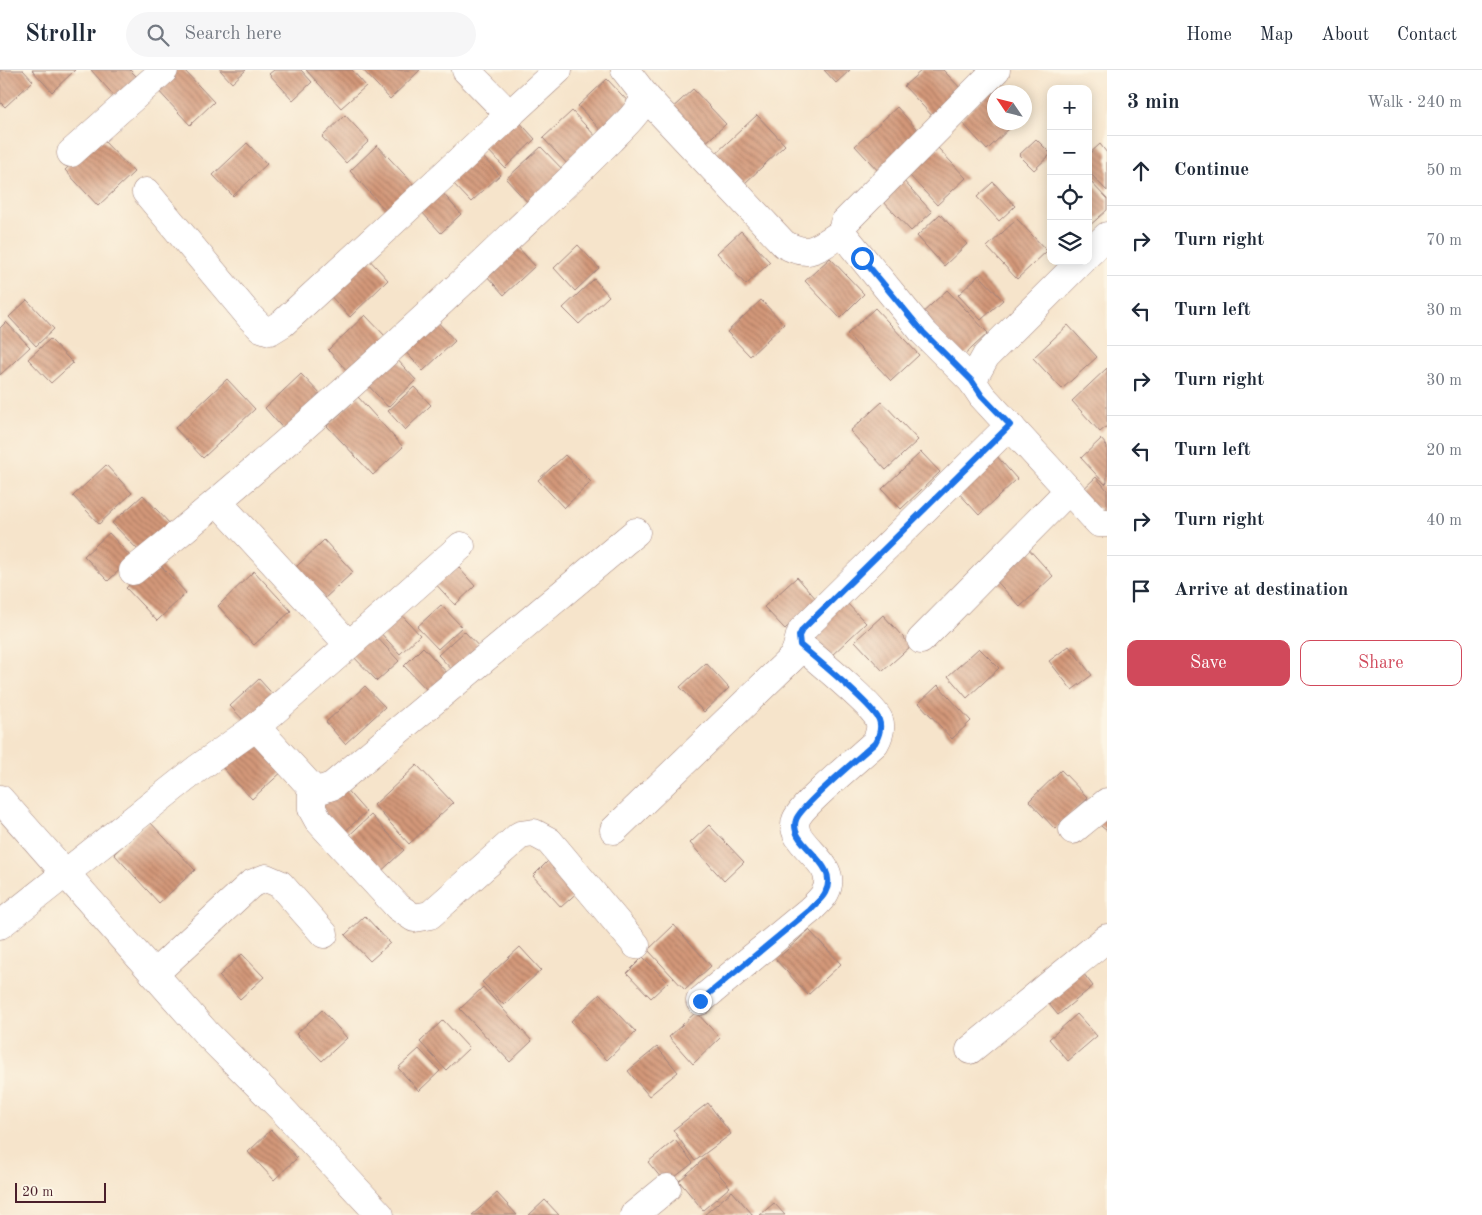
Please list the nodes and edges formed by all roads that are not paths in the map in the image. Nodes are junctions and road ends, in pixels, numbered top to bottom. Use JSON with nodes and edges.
{"nodes":[{"id":1,"x":164,"y":70,"type":"edge"},
{"id":2,"x":466,"y":70,"type":"edge"},
{"id":3,"x":558,"y":70,"type":"edge"},
{"id":4,"x":625,"y":70,"type":"edge"},
{"id":5,"x":996,"y":70,"type":"edge"},
{"id":6,"x":646,"y":97,"type":"junction"},
{"id":7,"x":510,"y":115,"type":"junction"},
{"id":8,"x":71,"y":153,"type":"dead end"},
{"id":9,"x":146,"y":192,"type":"dead end"},
{"id":10,"x":842,"y":233,"type":"junction"},
{"id":11,"x":1077,"y":265,"type":"edge"},
{"id":12,"x":972,"y":381,"type":"junction"},
{"id":13,"x":1010,"y":425,"type":"junction"},
{"id":14,"x":1069,"y":490,"type":"junction"},
{"id":15,"x":218,"y":502,"type":"junction"},
{"id":16,"x":1107,"y":524,"type":"edge"},
{"id":17,"x":636,"y":532,"type":"dead end"},
{"id":18,"x":461,"y":546,"type":"dead end"},
{"id":19,"x":133,"y":571,"type":"dead end"},
{"id":20,"x":921,"y":640,"type":"dead end"},
{"id":21,"x":348,"y":644,"type":"junction"},
{"id":22,"x":800,"y":645,"type":"junction"},
{"id":23,"x":256,"y":727,"type":"junction"},
{"id":24,"x":312,"y":788,"type":"junction"},
{"id":25,"x":0,"y":800,"type":"edge"},
{"id":26,"x":1107,"y":802,"type":"edge"},
{"id":27,"x":614,"y":830,"type":"dead end"},
{"id":28,"x":1073,"y":830,"type":"dead end"},
{"id":29,"x":66,"y":874,"type":"junction"},
{"id":30,"x":0,"y":925,"type":"edge"},
{"id":31,"x":324,"y":934,"type":"dead end"},
{"id":32,"x":1107,"y":938,"type":"edge"},
{"id":33,"x":636,"y":945,"type":"dead end"},
{"id":34,"x":154,"y":974,"type":"junction"},
{"id":35,"x":700,"y":1001,"type":"dead end"},
{"id":36,"x":970,"y":1050,"type":"dead end"},
{"id":37,"x":667,"y":1188,"type":"dead end"},
{"id":38,"x":380,"y":1215,"type":"edge"},
{"id":39,"x":634,"y":1215,"type":"edge"}],
"edges":[{"from":1,"to":8,"type":"street"},
{"from":2,"to":7,"type":"street"},
{"from":3,"to":7,"type":"street"},
{"from":4,"to":6,"type":"street"},
{"from":5,"to":10,"type":"street"},
{"from":6,"to":10,"type":"street"},
{"from":6,"to":15,"type":"street"},
{"from":7,"to":9,"type":"street"},
{"from":10,"to":12,"type":"street"},
{"from":11,"to":12,"type":"street"},
{"from":12,"to":13,"type":"street"},
{"from":13,"to":14,"type":"street"},
{"from":13,"to":22,"type":"street"},
{"from":14,"to":16,"type":"street"},
{"from":14,"to":20,"type":"street"},
{"from":15,"to":19,"type":"street"},
{"from":15,"to":21,"type":"street"},
{"from":17,"to":24,"type":"street"},
{"from":18,"to":21,"type":"street"},
{"from":21,"to":23,"type":"street"},
{"from":22,"to":27,"type":"street"},
{"from":22,"to":35,"type":"street"},
{"from":23,"to":24,"type":"street"},
{"from":23,"to":29,"type":"street"},
{"from":24,"to":33,"type":"street"},
{"from":25,"to":29,"type":"street"},
{"from":26,"to":28,"type":"street"},
{"from":29,"to":30,"type":"street"},
{"from":29,"to":34,"type":"street"},
{"from":31,"to":34,"type":"street"},
{"from":32,"to":36,"type":"street"},
{"from":34,"to":38,"type":"street"},
{"from":37,"to":39,"type":"street"}]}
